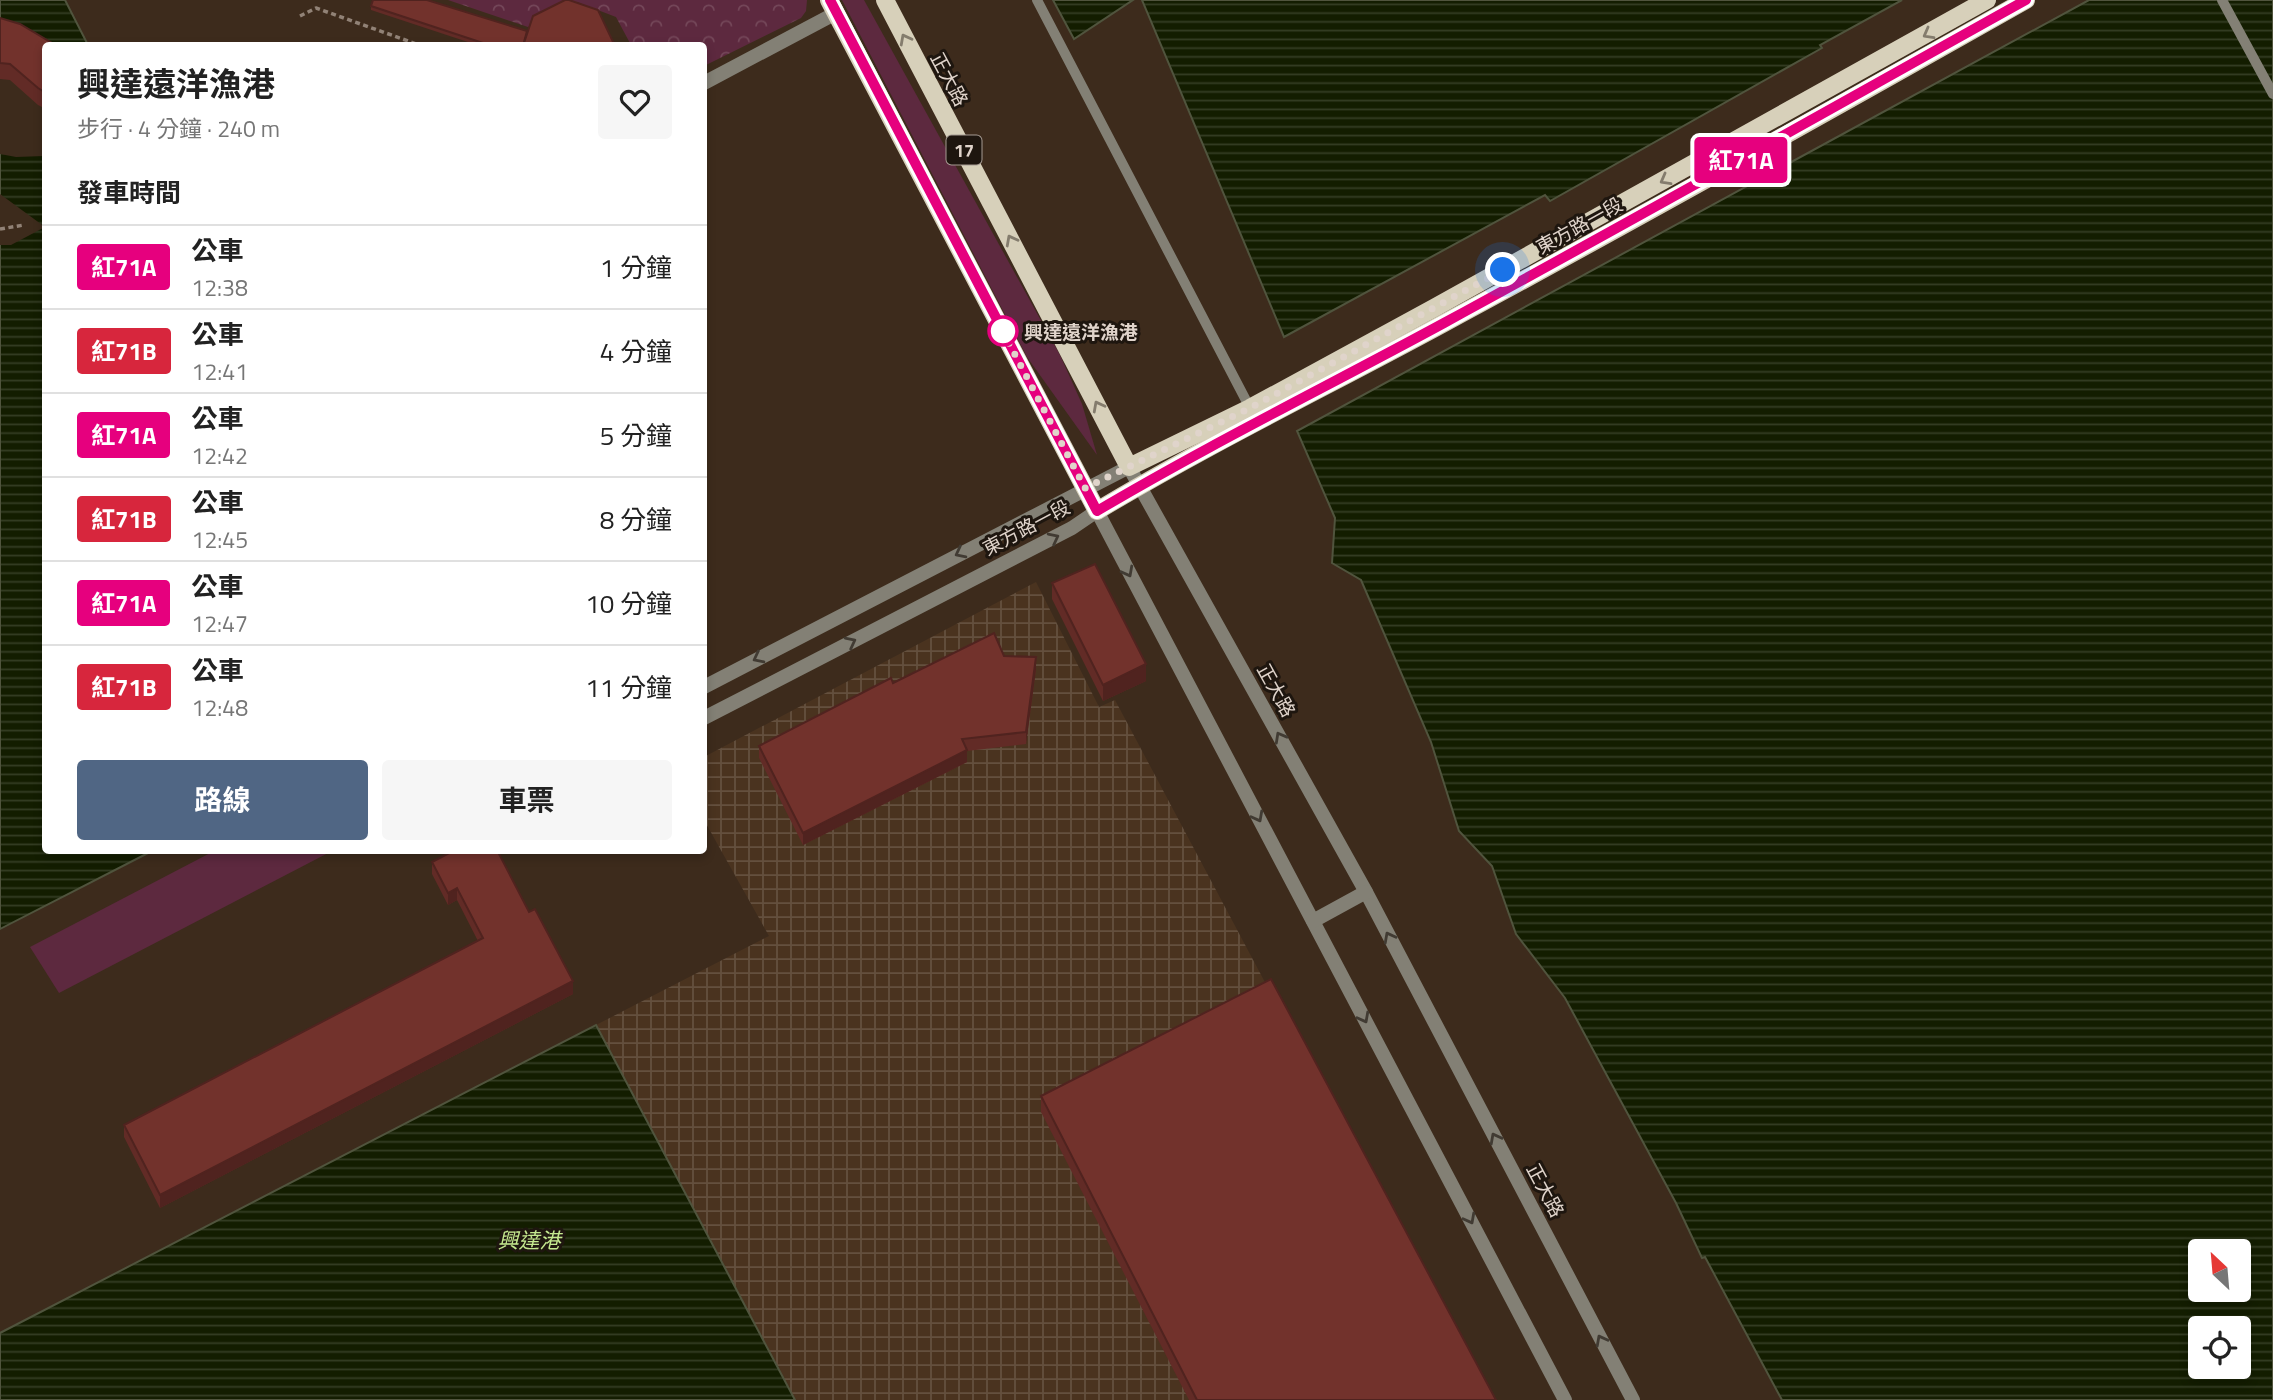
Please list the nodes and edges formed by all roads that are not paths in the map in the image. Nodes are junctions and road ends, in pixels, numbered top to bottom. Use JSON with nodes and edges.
{"nodes":[{"id":1,"x":885,"y":0,"type":"edge"},
{"id":2,"x":1037,"y":0,"type":"edge"},
{"id":3,"x":1987,"y":0,"type":"edge"},
{"id":4,"x":2026,"y":0,"type":"edge"},
{"id":5,"x":2222,"y":0,"type":"edge"},
{"id":6,"x":833,"y":6,"type":"edge"},
{"id":7,"x":707,"y":81,"type":"edge"},
{"id":8,"x":2273,"y":94,"type":"edge"},
{"id":9,"x":1250,"y":408,"type":"junction"},
{"id":10,"x":1129,"y":467,"type":"junction"},
{"id":11,"x":1140,"y":486,"type":"junction"},
{"id":12,"x":1085,"y":488,"type":"junction"},
{"id":13,"x":1097,"y":511,"type":"junction"},
{"id":14,"x":707,"y":685,"type":"edge"},
{"id":15,"x":707,"y":716,"type":"edge"},
{"id":16,"x":1366,"y":892,"type":"junction"},
{"id":17,"x":1313,"y":921,"type":"junction"},
{"id":18,"x":1565,"y":1400,"type":"edge"},
{"id":19,"x":1633,"y":1400,"type":"edge"}],
"edges":[{"from":10,"to":1,"type":"main road","name":"正大路","number":"17","one_way":true},
{"from":2,"to":9,"type":"lane"},
{"from":3,"to":9,"type":"main road","name":"東方路一段","one_way":true},
{"from":4,"to":11,"type":"main road","name":"東方路一段"},
{"from":5,"to":8,"type":"lane"},
{"from":6,"to":7,"type":"street"},
{"from":6,"to":12,"type":"main road","number":"17"},
{"from":9,"to":10,"type":"main road","name":"東方路一段"},
{"from":10,"to":11,"type":"street","name":"正大路"},
{"from":10,"to":12,"type":"street","name":"東方路一段"},
{"from":11,"to":13,"type":"main road","name":"東方路一段"},
{"from":16,"to":11,"type":"street","name":"正大路","one_way":true},
{"from":12,"to":13,"type":"main road","number":"17"},
{"from":12,"to":14,"type":"street","name":"東方路一段","one_way":true},
{"from":15,"to":13,"type":"street","name":"東方路一段","one_way":true},
{"from":13,"to":17,"type":"street","one_way":true},
{"from":16,"to":17,"type":"street"},
{"from":19,"to":16,"type":"street","name":"正大路","one_way":true},
{"from":17,"to":18,"type":"street","one_way":true}]}
